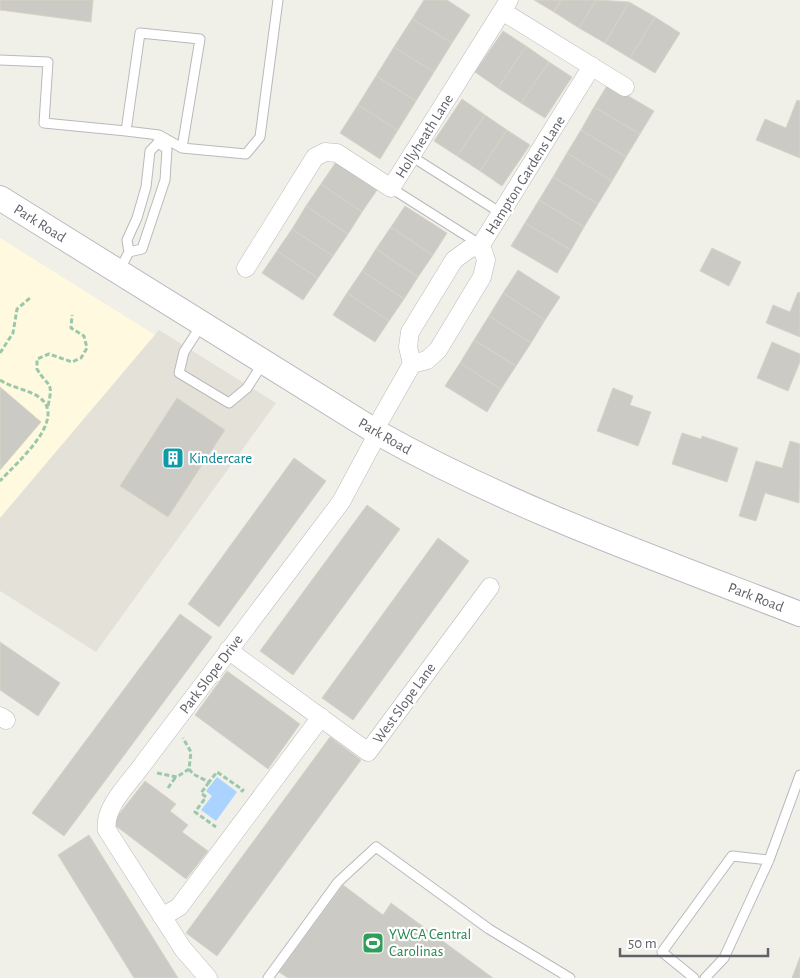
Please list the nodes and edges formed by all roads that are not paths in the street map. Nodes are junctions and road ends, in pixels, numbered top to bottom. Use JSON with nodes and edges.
{"nodes":[{"id":1,"x":278,"y":0,"type":"edge"},
{"id":2,"x":506,"y":6,"type":"edge"},
{"id":3,"x":0,"y":60,"type":"edge"},
{"id":4,"x":592,"y":66,"type":"junction"},
{"id":5,"x":625,"y":87,"type":"dead end"},
{"id":6,"x":126,"y":131,"type":"junction"},
{"id":7,"x":159,"y":139,"type":"junction"},
{"id":8,"x":182,"y":148,"type":"junction"},
{"id":9,"x":411,"y":156,"type":"junction"},
{"id":10,"x":391,"y":188,"type":"junction"},
{"id":11,"x":5,"y":204,"type":"edge"},
{"id":12,"x":501,"y":213,"type":"junction"},
{"id":13,"x":481,"y":245,"type":"junction"},
{"id":14,"x":124,"y":261,"type":"junction"},
{"id":15,"x":246,"y":268,"type":"dead end"},
{"id":16,"x":202,"y":324,"type":"junction"},
{"id":17,"x":264,"y":362,"type":"junction"},
{"id":18,"x":412,"y":364,"type":"junction"},
{"id":19,"x":376,"y":432,"type":"junction"},
{"id":20,"x":490,"y":587,"type":"dead end"},
{"id":21,"x":800,"y":614,"type":"edge"},
{"id":22,"x":228,"y":650,"type":"junction"},
{"id":23,"x":321,"y":717,"type":"junction"},
{"id":24,"x":800,"y":776,"type":"edge"},
{"id":25,"x":769,"y":860,"type":"junction"},
{"id":26,"x":162,"y":918,"type":"junction"},
{"id":27,"x":208,"y":978,"type":"edge"},
{"id":28,"x":268,"y":978,"type":"edge"},
{"id":29,"x":570,"y":978,"type":"edge"},
{"id":30,"x":694,"y":978,"type":"edge"},
{"id":31,"x":705,"y":978,"type":"edge"}],
"edges":[{"from":1,"to":8,"type":"lane"},
{"from":2,"to":4,"type":"street"},
{"from":2,"to":9,"type":"street","name":"Hollyheath Lane"},
{"from":3,"to":6,"type":"lane"},
{"from":4,"to":5,"type":"street"},
{"from":4,"to":12,"type":"street","name":"Hampton Gardens Lane"},
{"from":6,"to":7,"type":"lane"},
{"from":6,"to":8,"type":"lane"},
{"from":7,"to":8,"type":"lane"},
{"from":7,"to":14,"type":"lane"},
{"from":7,"to":14,"type":"lane"},
{"from":9,"to":10,"type":"street","name":"Hollyheath Lane"},
{"from":9,"to":12,"type":"lane"},
{"from":10,"to":13,"type":"lane"},
{"from":10,"to":15,"type":"street","name":"Hollyheath Lane"},
{"from":11,"to":14,"type":"main road","name":"Park Road"},
{"from":12,"to":13,"type":"street","name":"Hampton Gardens Lane"},
{"from":13,"to":18,"type":"street"},
{"from":13,"to":18,"type":"street","name":"Hampton Gardens Lane"},
{"from":14,"to":16,"type":"main road","name":"Park Road"},
{"from":16,"to":17,"type":"main road","name":"Park Road"},
{"from":16,"to":17,"type":"lane"},
{"from":17,"to":19,"type":"main road","name":"Park Road"},
{"from":18,"to":19,"type":"street"},
{"from":19,"to":21,"type":"main road","name":"Park Road"},
{"from":19,"to":22,"type":"street","name":"Park Slope Drive"},
{"from":20,"to":23,"type":"street","name":"West Slope Lane"},
{"from":22,"to":23,"type":"street","name":"West Slope Lane"},
{"from":22,"to":26,"type":"street","name":"Park Slope Drive"},
{"from":23,"to":26,"type":"street"},
{"from":24,"to":25,"type":"lane"},
{"from":25,"to":30,"type":"lane"},
{"from":25,"to":31,"type":"lane"},
{"from":26,"to":27,"type":"street","name":"Park Slope Drive"},
{"from":28,"to":29,"type":"lane"}]}
